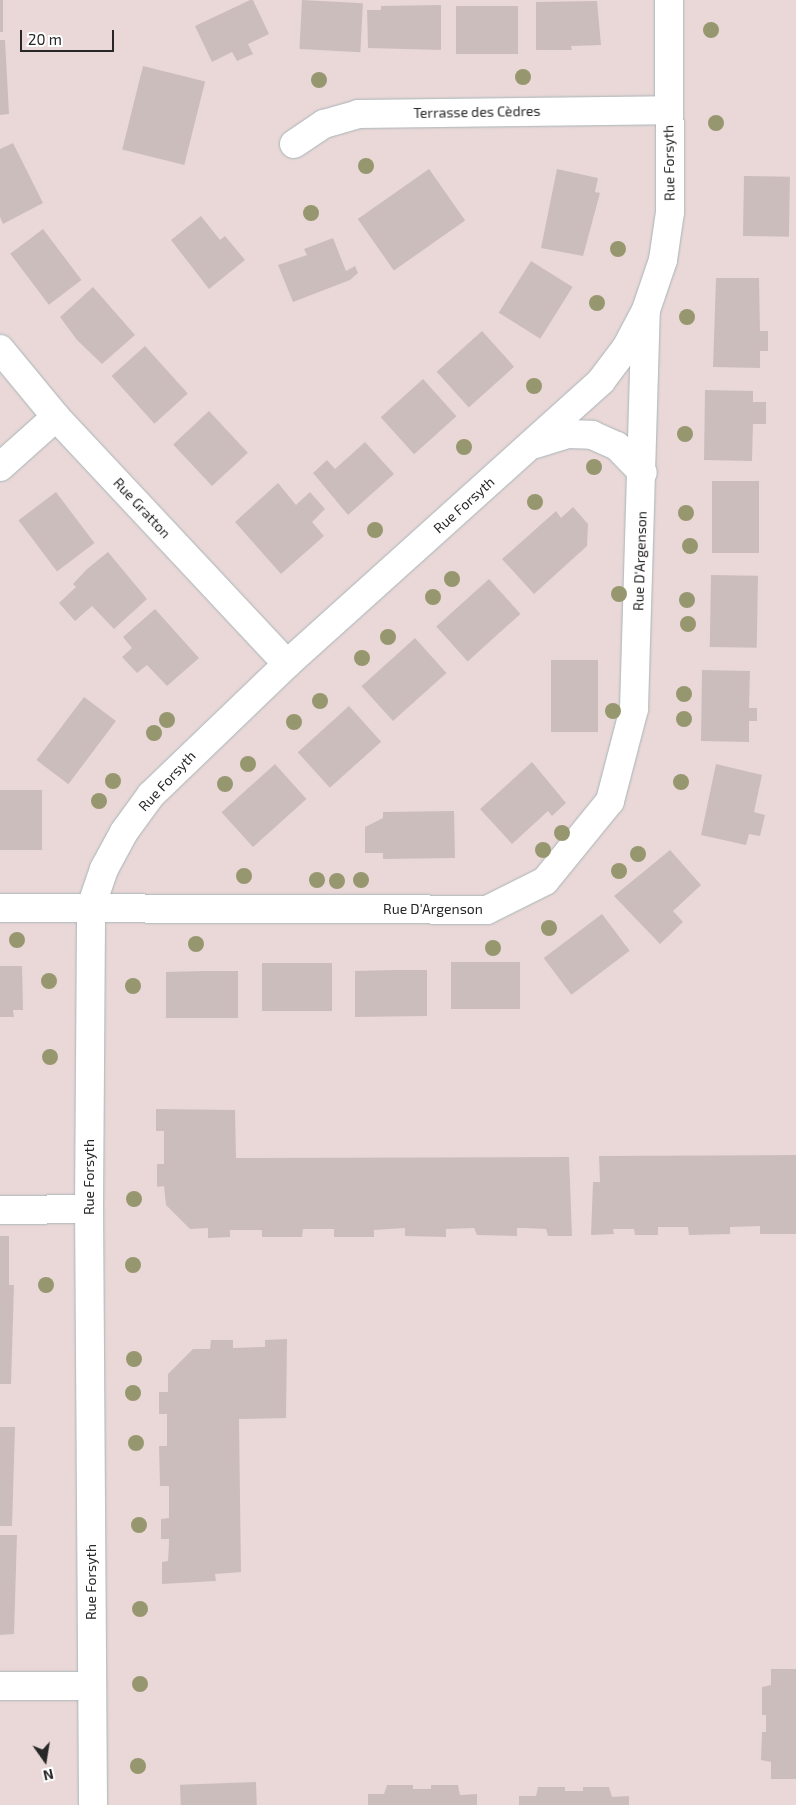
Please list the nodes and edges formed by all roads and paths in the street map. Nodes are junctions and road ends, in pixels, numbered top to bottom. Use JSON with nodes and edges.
{"nodes":[{"id":1,"x":669,"y":0,"type":"edge"},
{"id":2,"x":667,"y":110,"type":"junction"},
{"id":3,"x":294,"y":144,"type":"dead end"},
{"id":4,"x":646,"y":310,"type":"junction"},
{"id":5,"x":0,"y":349,"type":"edge"},
{"id":6,"x":56,"y":416,"type":"junction"},
{"id":7,"x":532,"y":445,"type":"junction"},
{"id":8,"x":0,"y":467,"type":"edge"},
{"id":9,"x":643,"y":474,"type":"junction"},
{"id":10,"x":287,"y":664,"type":"junction"},
{"id":11,"x":0,"y":908,"type":"edge"},
{"id":12,"x":91,"y":908,"type":"junction"},
{"id":13,"x":89,"y":1209,"type":"junction"},
{"id":14,"x":0,"y":1210,"type":"edge"},
{"id":15,"x":0,"y":1686,"type":"edge"},
{"id":16,"x":91,"y":1686,"type":"junction"},
{"id":17,"x":93,"y":1805,"type":"edge"}],
"edges":[{"from":1,"to":2,"type":"street","name":"Rue Forsyth"},
{"from":2,"to":3,"type":"street","name":"Terrasse des Cèdres"},
{"from":2,"to":4,"type":"street","name":"Rue Forsyth"},
{"from":4,"to":7,"type":"street","name":"Rue Forsyth"},
{"from":4,"to":9,"type":"street","name":"Rue D'Argenson"},
{"from":5,"to":6,"type":"street","name":"Rue Gratton"},
{"from":6,"to":8,"type":"street"},
{"from":6,"to":10,"type":"street","name":"Rue Gratton"},
{"from":7,"to":9,"type":"street"},
{"from":7,"to":10,"type":"street","name":"Rue Forsyth"},
{"from":9,"to":12,"type":"street","name":"Rue D'Argenson"},
{"from":10,"to":12,"type":"street","name":"Rue Forsyth"},
{"from":11,"to":12,"type":"street","name":"Rue D'Argenson"},
{"from":12,"to":13,"type":"street","name":"Rue Forsyth"},
{"from":13,"to":14,"type":"street"},
{"from":13,"to":16,"type":"street","name":"Rue Forsyth"},
{"from":15,"to":16,"type":"street"},
{"from":16,"to":17,"type":"street","name":"Rue Forsyth"}]}
